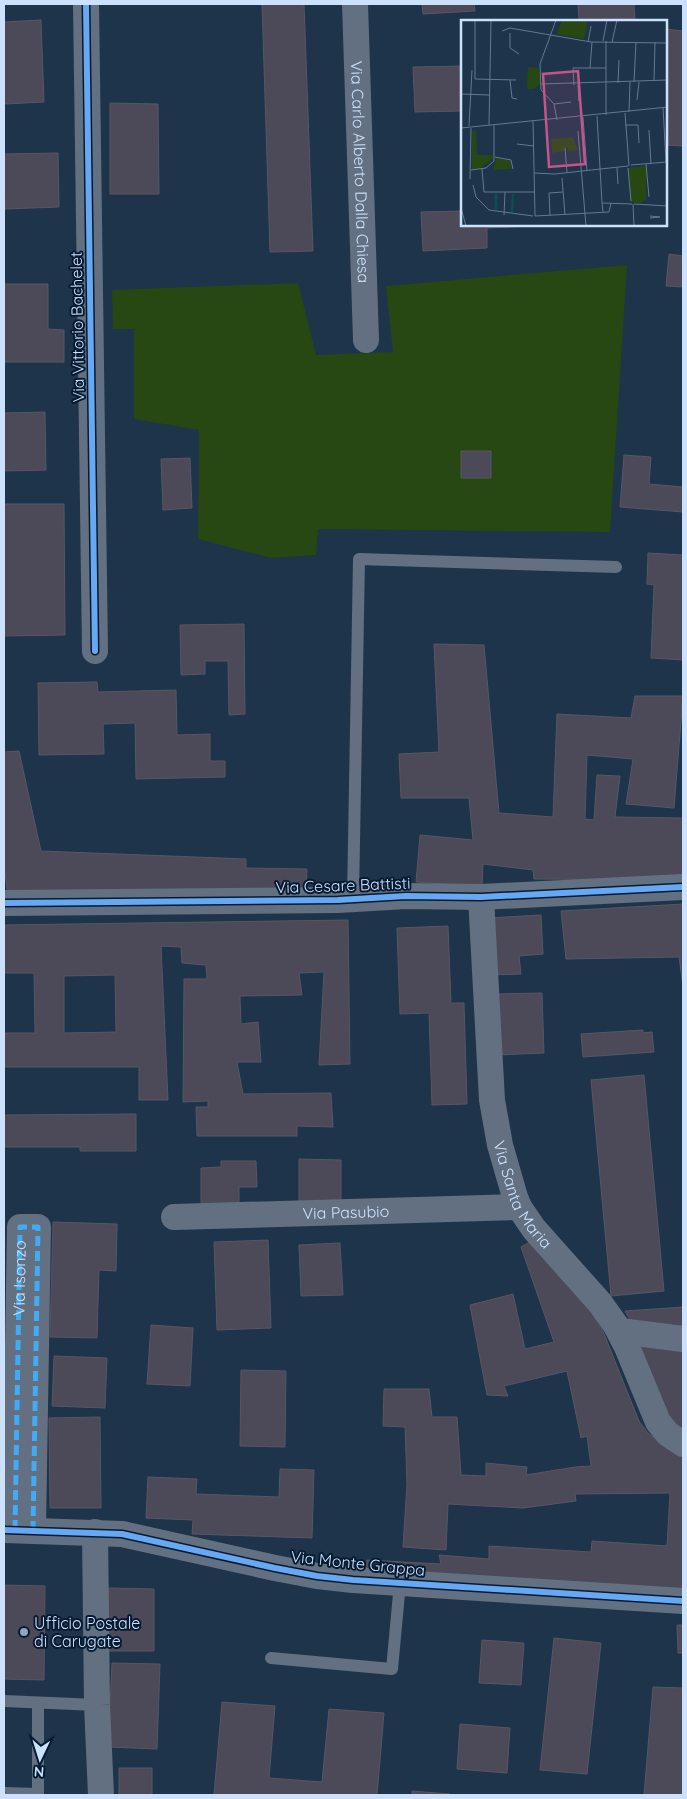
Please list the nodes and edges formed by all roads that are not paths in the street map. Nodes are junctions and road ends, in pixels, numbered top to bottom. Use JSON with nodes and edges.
{"nodes":[{"id":1,"x":86,"y":4,"type":"edge"},
{"id":2,"x":355,"y":4,"type":"edge"},
{"id":3,"x":366,"y":340,"type":"dead end"},
{"id":4,"x":616,"y":567,"type":"dead end"},
{"id":5,"x":96,"y":650,"type":"dead end"},
{"id":6,"x":683,"y":887,"type":"edge"},
{"id":7,"x":481,"y":897,"type":"junction"},
{"id":8,"x":352,"y":899,"type":"junction"},
{"id":9,"x":4,"y":903,"type":"edge"},
{"id":10,"x":519,"y":1207,"type":"junction"},
{"id":11,"x":174,"y":1218,"type":"dead end"},
{"id":12,"x":620,"y":1331,"type":"junction"},
{"id":13,"x":683,"y":1339,"type":"edge"},
{"id":14,"x":683,"y":1444,"type":"edge"},
{"id":15,"x":17,"y":1530,"type":"edge"},
{"id":16,"x":96,"y":1532,"type":"junction"},
{"id":17,"x":400,"y":1583,"type":"junction"},
{"id":18,"x":683,"y":1601,"type":"edge"},
{"id":19,"x":271,"y":1658,"type":"dead end"},
{"id":20,"x":4,"y":1701,"type":"edge"},
{"id":21,"x":38,"y":1703,"type":"junction"},
{"id":22,"x":97,"y":1705,"type":"junction"},
{"id":23,"x":4,"y":1792,"type":"edge"},
{"id":24,"x":101,"y":1795,"type":"edge"}],
"edges":[{"from":1,"to":5,"type":"street","name":"Via Vittorio Bachelet"},
{"from":2,"to":3,"type":"street","name":"Via Carlo Alberto Dalla Chiesa"},
{"from":4,"to":8,"type":"lane"},
{"from":6,"to":7,"type":"street","name":"Via Cesare Battisti"},
{"from":7,"to":8,"type":"street","name":"Via Cesare Battisti"},
{"from":7,"to":10,"type":"street","name":"Via Santa Maria"},
{"from":8,"to":9,"type":"street","name":"Via Cesare Battisti"},
{"from":10,"to":11,"type":"street","name":"Via Pasubio"},
{"from":10,"to":12,"type":"street","name":"Via Santa Maria"},
{"from":12,"to":13,"type":"street"},
{"from":12,"to":14,"type":"street","name":"Via Santa Maria"},
{"from":15,"to":15,"type":"street","name":"Via Isonzo"},
{"from":15,"to":16,"type":"street","name":"Via Monte Grappa"},
{"from":16,"to":17,"type":"street","name":"Via Monte Grappa"},
{"from":16,"to":22,"type":"street"},
{"from":17,"to":18,"type":"street","name":"Via Monte Grappa"},
{"from":17,"to":19,"type":"lane"},
{"from":20,"to":21,"type":"lane"},
{"from":21,"to":22,"type":"lane"},
{"from":21,"to":23,"type":"lane"},
{"from":22,"to":24,"type":"street"}]}
